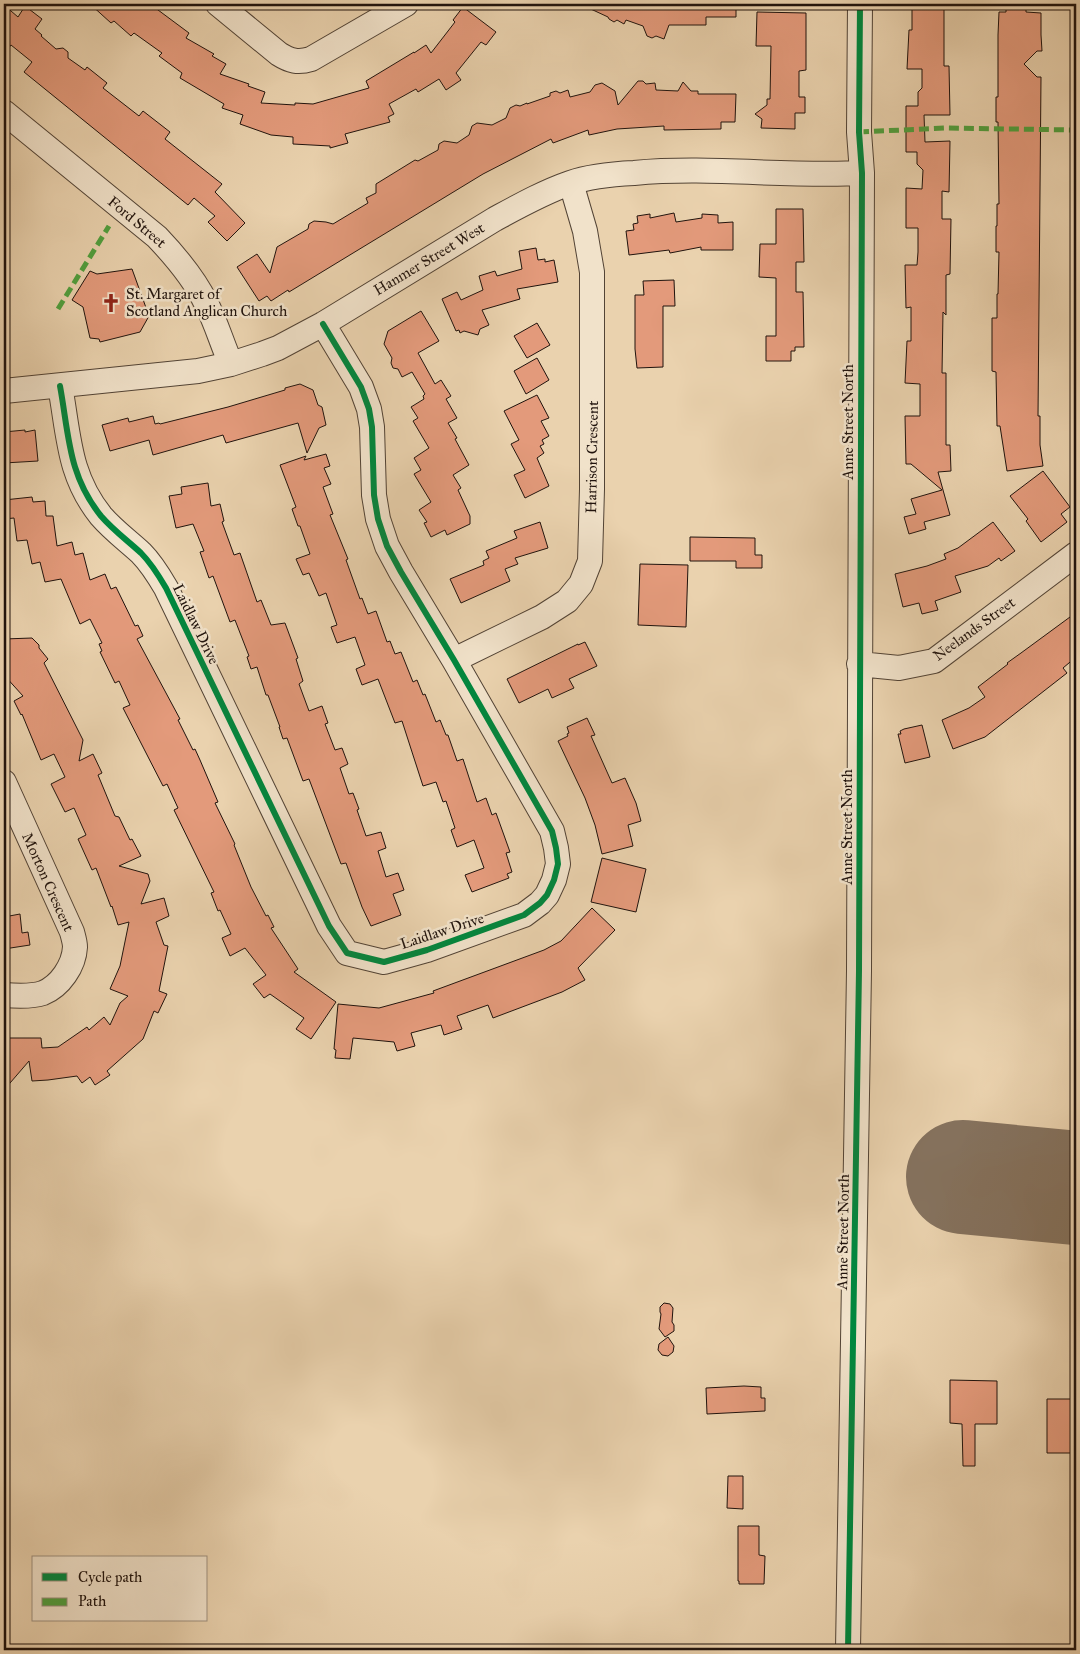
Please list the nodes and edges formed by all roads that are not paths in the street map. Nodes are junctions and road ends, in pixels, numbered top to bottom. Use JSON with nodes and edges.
{"nodes":[{"id":1,"x":218,"y":4,"type":"edge"},
{"id":2,"x":406,"y":4,"type":"edge"},
{"id":3,"x":860,"y":4,"type":"edge"},
{"id":4,"x":4,"y":112,"type":"edge"},
{"id":5,"x":862,"y":173,"type":"junction"},
{"id":6,"x":571,"y":183,"type":"junction"},
{"id":7,"x":323,"y":324,"type":"junction"},
{"id":8,"x":230,"y":364,"type":"junction"},
{"id":9,"x":60,"y":386,"type":"junction"},
{"id":10,"x":4,"y":391,"type":"edge"},
{"id":11,"x":1076,"y":554,"type":"edge"},
{"id":12,"x":454,"y":660,"type":"junction"},
{"id":13,"x":859,"y":664,"type":"junction"},
{"id":14,"x":4,"y":782,"type":"edge"},
{"id":15,"x":4,"y":995,"type":"edge"},
{"id":16,"x":848,"y":1650,"type":"edge"}],
"edges":[{"from":1,"to":2,"type":"street"},
{"from":3,"to":5,"type":"street","name":"Anne Street North"},
{"from":4,"to":8,"type":"street","name":"Ford Street"},
{"from":5,"to":6,"type":"street","name":"Hanmer Street West"},
{"from":5,"to":13,"type":"street","name":"Anne Street North"},
{"from":6,"to":7,"type":"street","name":"Hanmer Street West"},
{"from":6,"to":12,"type":"street","name":"Harrison Crescent"},
{"from":7,"to":8,"type":"street","name":"Hanmer Street West"},
{"from":7,"to":12,"type":"street","name":"Laidlaw Drive"},
{"from":8,"to":9,"type":"street","name":"Hanmer Street West"},
{"from":9,"to":10,"type":"street","name":"Hanmer Street West"},
{"from":9,"to":12,"type":"street","name":"Laidlaw Drive"},
{"from":11,"to":13,"type":"street","name":"Neelands Street"},
{"from":13,"to":16,"type":"street","name":"Anne Street North"},
{"from":14,"to":15,"type":"street","name":"Morton Crescent"}]}
